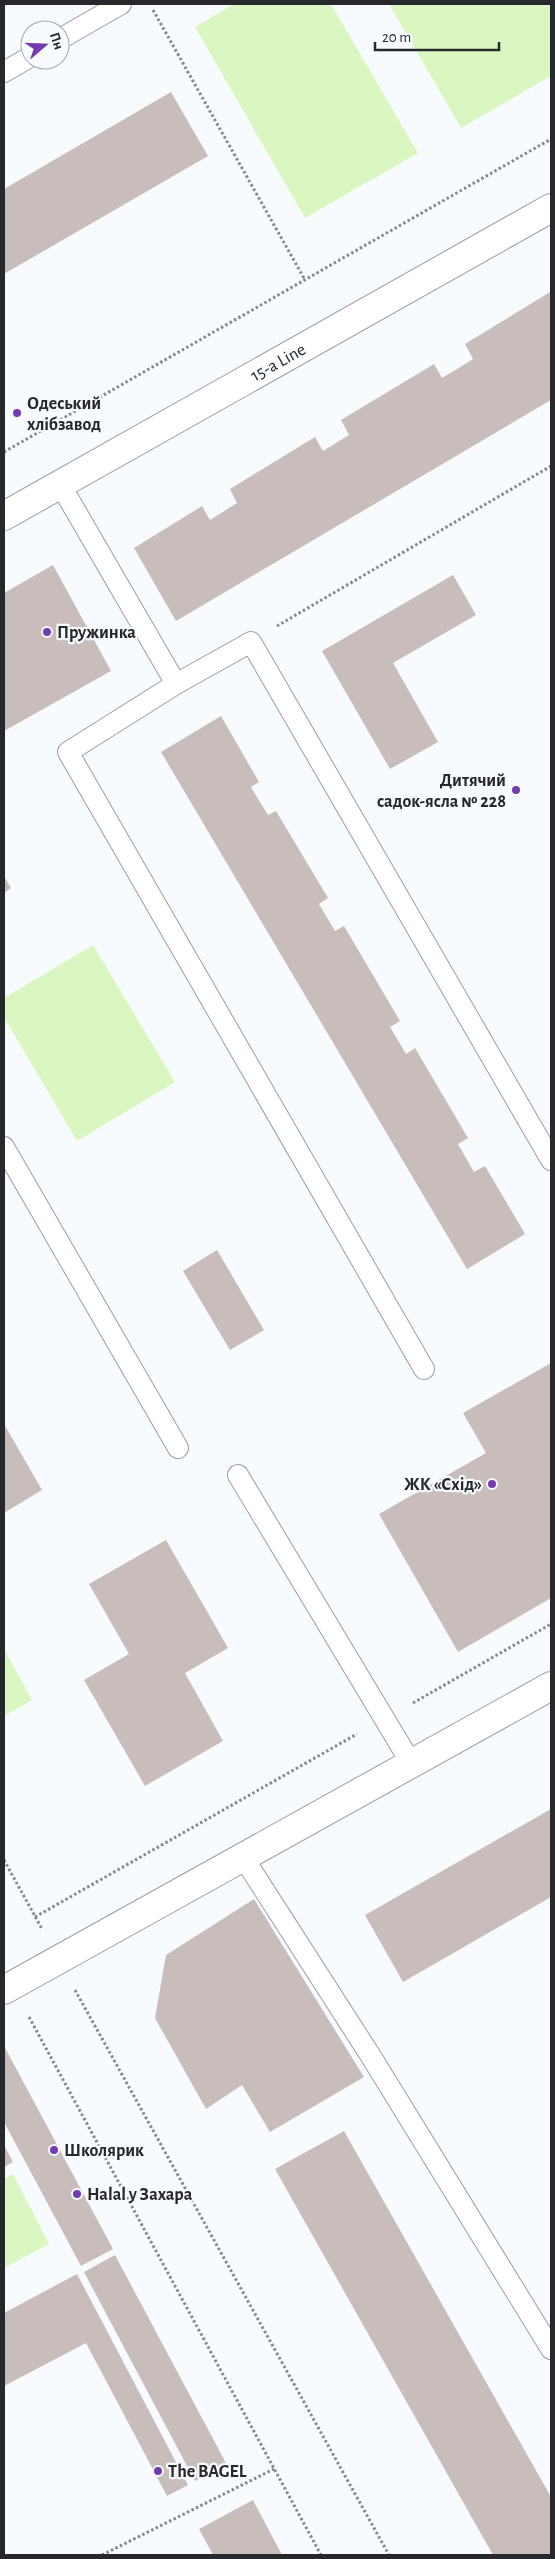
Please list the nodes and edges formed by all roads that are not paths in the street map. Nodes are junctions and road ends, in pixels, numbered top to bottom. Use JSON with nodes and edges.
{"nodes":[{"id":1,"x":121,"y":4,"type":"edge"},
{"id":2,"x":70,"y":33,"type":"edge"},
{"id":3,"x":20,"y":63,"type":"edge"},
{"id":4,"x":4,"y":72,"type":"edge"},
{"id":5,"x":551,"y":208,"type":"edge"},
{"id":6,"x":60,"y":484,"type":"junction"},
{"id":7,"x":4,"y":516,"type":"edge"},
{"id":8,"x":176,"y":684,"type":"junction"},
{"id":9,"x":4,"y":1147,"type":"edge"},
{"id":10,"x":551,"y":1160,"type":"edge"},
{"id":11,"x":424,"y":1369,"type":"dead end"},
{"id":12,"x":178,"y":1448,"type":"dead end"},
{"id":13,"x":238,"y":1475,"type":"dead end"},
{"id":14,"x":551,"y":1686,"type":"edge"},
{"id":15,"x":411,"y":1763,"type":"junction"},
{"id":16,"x":243,"y":1857,"type":"junction"},
{"id":17,"x":8,"y":1988,"type":"edge"},
{"id":18,"x":551,"y":2349,"type":"edge"}],
"edges":[{"from":1,"to":2,"type":"lane"},
{"from":3,"to":4,"type":"lane"},
{"from":5,"to":6,"type":"street","name":"15-a Line"},
{"from":6,"to":7,"type":"street","name":"15-a Line"},
{"from":6,"to":8,"type":"lane"},
{"from":8,"to":10,"type":"lane"},
{"from":8,"to":11,"type":"lane"},
{"from":9,"to":12,"type":"lane"},
{"from":13,"to":15,"type":"lane"},
{"from":14,"to":15,"type":"street"},
{"from":15,"to":16,"type":"street"},
{"from":16,"to":17,"type":"street"},
{"from":16,"to":18,"type":"lane"}]}
